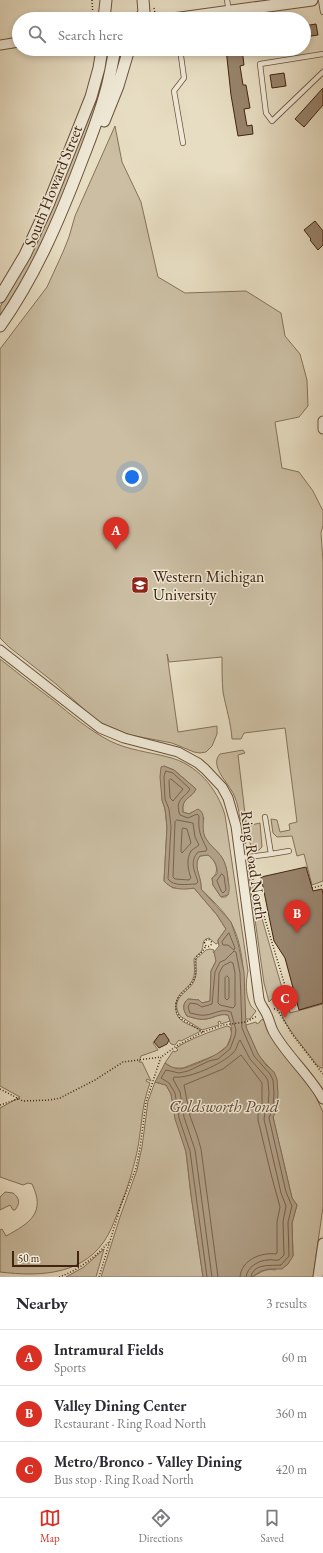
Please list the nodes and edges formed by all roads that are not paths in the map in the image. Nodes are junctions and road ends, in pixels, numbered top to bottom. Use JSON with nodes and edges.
{"nodes":[{"id":1,"x":143,"y":0,"type":"edge"},
{"id":2,"x":228,"y":0,"type":"edge"},
{"id":3,"x":312,"y":0,"type":"edge"},
{"id":4,"x":321,"y":0,"type":"edge"},
{"id":5,"x":229,"y":11,"type":"junction"},
{"id":6,"x":144,"y":12,"type":"edge"},
{"id":7,"x":222,"y":12,"type":"edge"},
{"id":8,"x":323,"y":12,"type":"edge"},
{"id":9,"x":12,"y":43,"type":"edge"},
{"id":10,"x":0,"y":45,"type":"edge"},
{"id":11,"x":323,"y":54,"type":"edge"},
{"id":12,"x":101,"y":56,"type":"edge"},
{"id":13,"x":114,"y":56,"type":"edge"},
{"id":14,"x":127,"y":56,"type":"edge"},
{"id":15,"x":181,"y":56,"type":"edge"},
{"id":16,"x":310,"y":56,"type":"edge"},
{"id":17,"x":311,"y":56,"type":"edge"},
{"id":18,"x":323,"y":72,"type":"edge"},
{"id":19,"x":183,"y":143,"type":"dead end"},
{"id":20,"x":70,"y":192,"type":"junction"},
{"id":21,"x":0,"y":297,"type":"edge"},
{"id":22,"x":0,"y":326,"type":"edge"},
{"id":23,"x":323,"y":421,"type":"edge"},
{"id":24,"x":323,"y":429,"type":"edge"},
{"id":25,"x":0,"y":650,"type":"edge"},
{"id":26,"x":265,"y":817,"type":"dead end"},
{"id":27,"x":289,"y":851,"type":"dead end"},
{"id":28,"x":271,"y":854,"type":"junction"},
{"id":29,"x":240,"y":858,"type":"junction"},
{"id":30,"x":320,"y":1084,"type":"edge"},
{"id":31,"x":323,"y":1099,"type":"edge"},
{"id":32,"x":323,"y":1243,"type":"edge"},
{"id":33,"x":318,"y":1277,"type":"edge"}],
"edges":[{"from":1,"to":6,"type":"street"},
{"from":2,"to":5,"type":"lane"},
{"from":3,"to":5,"type":"street"},
{"from":4,"to":8,"type":"lane"},
{"from":5,"to":7,"type":"street"},
{"from":9,"to":10,"type":"street"},
{"from":11,"to":17,"type":"lane"},
{"from":12,"to":21,"type":"street","name":"South Howard Street"},
{"from":13,"to":20,"type":"street","name":"South Howard Street"},
{"from":14,"to":20,"type":"street"},
{"from":15,"to":19,"type":"lane"},
{"from":16,"to":18,"type":"lane"},
{"from":20,"to":22,"type":"street","name":"South Howard Street"},
{"from":23,"to":24,"type":"street"},
{"from":25,"to":29,"type":"street","name":"Ring Road North"},
{"from":26,"to":28,"type":"lane"},
{"from":27,"to":28,"type":"lane"},
{"from":28,"to":29,"type":"lane"},
{"from":29,"to":30,"type":"street","name":"Ring Road North"},
{"from":30,"to":31,"type":"street","name":"Ring Road North"},
{"from":32,"to":33,"type":"street"}]}
